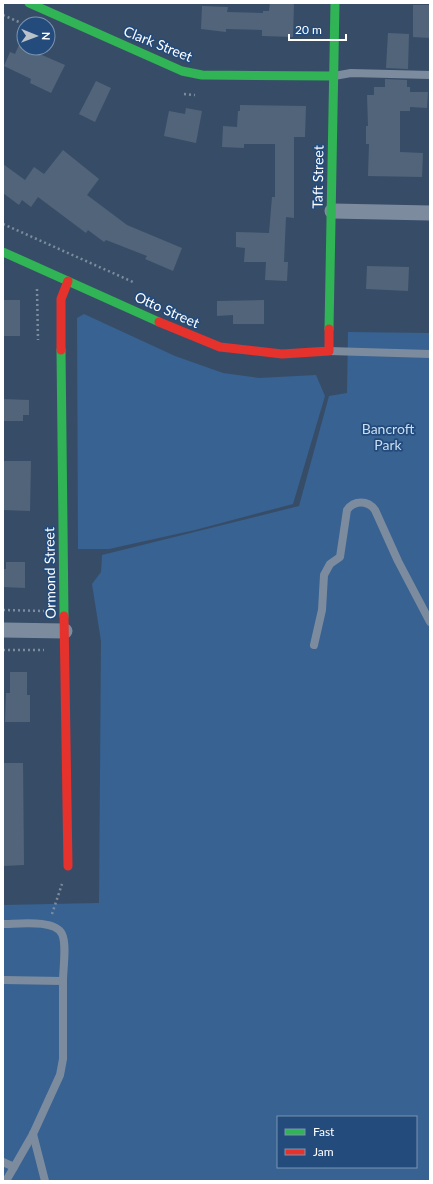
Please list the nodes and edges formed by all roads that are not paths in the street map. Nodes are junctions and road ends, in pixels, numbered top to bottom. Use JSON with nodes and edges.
{"nodes":[{"id":1,"x":29,"y":3,"type":"edge"},
{"id":2,"x":335,"y":3,"type":"edge"},
{"id":3,"x":430,"y":75,"type":"edge"},
{"id":4,"x":333,"y":76,"type":"junction"},
{"id":5,"x":332,"y":211,"type":"junction"},
{"id":6,"x":430,"y":213,"type":"edge"},
{"id":7,"x":3,"y":252,"type":"edge"},
{"id":8,"x":68,"y":281,"type":"junction"},
{"id":9,"x":329,"y":351,"type":"junction"},
{"id":10,"x":430,"y":354,"type":"edge"},
{"id":11,"x":430,"y":622,"type":"edge"},
{"id":12,"x":3,"y":630,"type":"edge"},
{"id":13,"x":65,"y":631,"type":"junction"},
{"id":14,"x":314,"y":645,"type":"dead end"},
{"id":15,"x":68,"y":866,"type":"road end"},
{"id":16,"x":3,"y":924,"type":"edge"},
{"id":17,"x":3,"y":980,"type":"edge"},
{"id":18,"x":63,"y":981,"type":"junction"},
{"id":19,"x":34,"y":1134,"type":"junction"},
{"id":20,"x":3,"y":1162,"type":"edge"},
{"id":21,"x":14,"y":1167,"type":"junction"},
{"id":22,"x":6,"y":1181,"type":"edge"},
{"id":23,"x":44,"y":1181,"type":"edge"}],
"edges":[{"from":1,"to":4,"type":"street","name":"Clark Street"},
{"from":2,"to":4,"type":"street","name":"Taft Street"},
{"from":3,"to":4,"type":"lane"},
{"from":4,"to":5,"type":"street","name":"Taft Street"},
{"from":5,"to":6,"type":"street"},
{"from":5,"to":9,"type":"street","name":"Taft Street"},
{"from":7,"to":8,"type":"street","name":"Otto Street"},
{"from":8,"to":9,"type":"street","name":"Otto Street"},
{"from":8,"to":13,"type":"street","name":"Ormond Street"},
{"from":9,"to":10,"type":"lane"},
{"from":11,"to":14,"type":"lane"},
{"from":12,"to":13,"type":"street"},
{"from":13,"to":15,"type":"street","name":"Ormond Street"},
{"from":16,"to":18,"type":"lane"},
{"from":17,"to":18,"type":"lane"},
{"from":18,"to":19,"type":"lane"},
{"from":19,"to":21,"type":"lane"},
{"from":19,"to":23,"type":"lane"},
{"from":20,"to":21,"type":"lane"},
{"from":21,"to":22,"type":"lane"}]}
